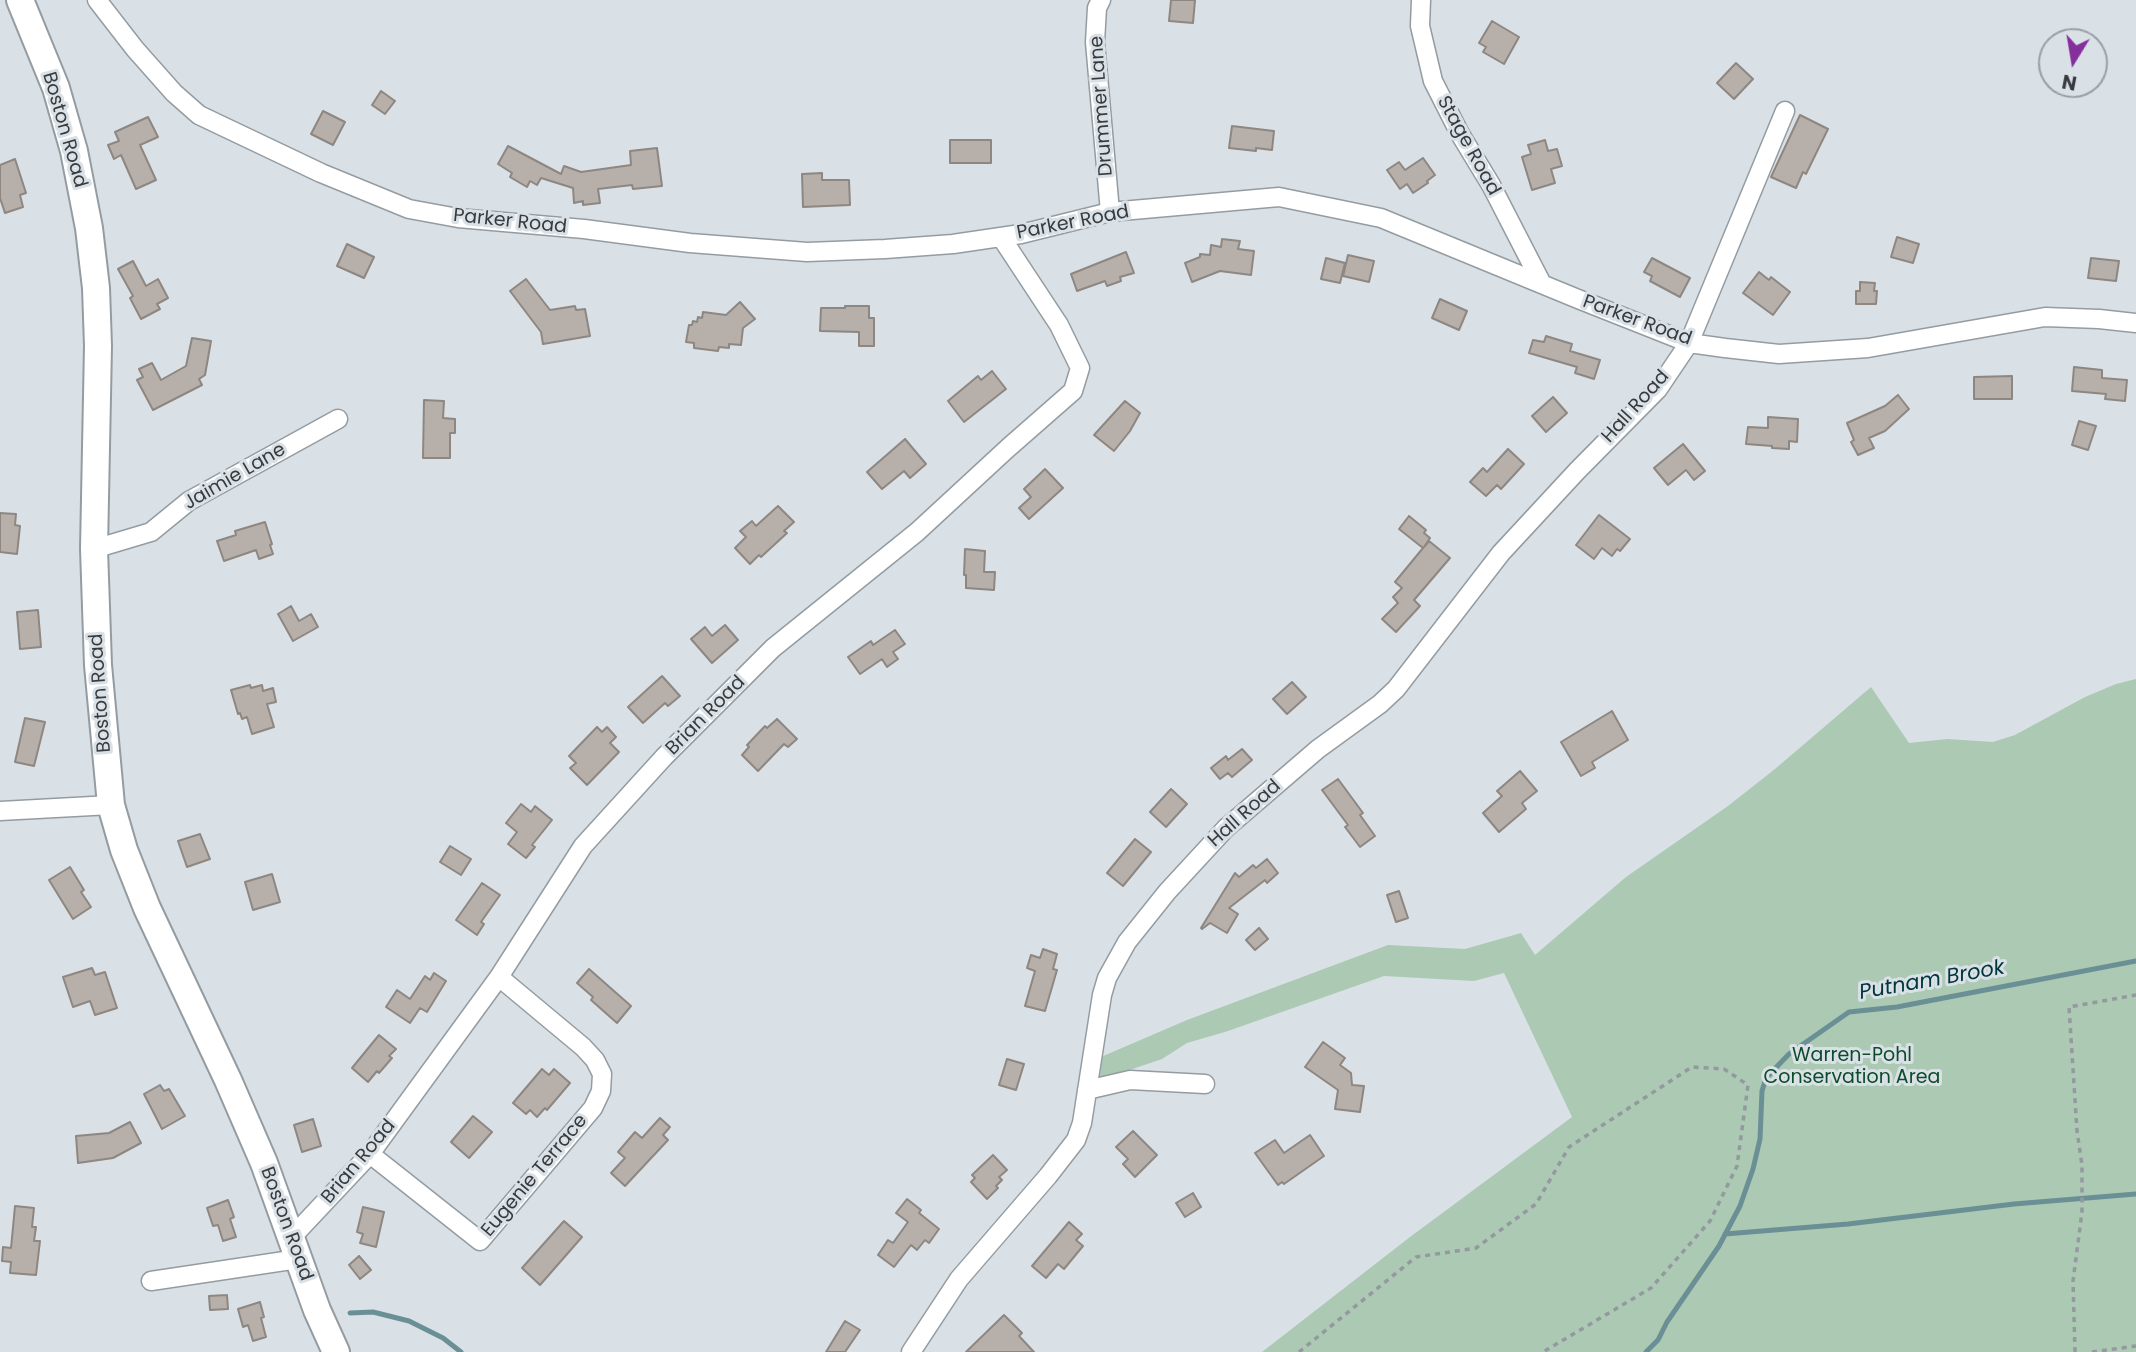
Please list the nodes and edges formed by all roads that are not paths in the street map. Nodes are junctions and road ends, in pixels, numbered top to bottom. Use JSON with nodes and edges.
{"nodes":[{"id":1,"x":20,"y":0,"type":"edge"},
{"id":2,"x":97,"y":0,"type":"edge"},
{"id":3,"x":1101,"y":0,"type":"edge"},
{"id":4,"x":1421,"y":0,"type":"edge"},
{"id":5,"x":1785,"y":111,"type":"dead end"},
{"id":6,"x":1110,"y":212,"type":"junction"},
{"id":7,"x":1001,"y":237,"type":"junction"},
{"id":8,"x":1542,"y":284,"type":"junction"},
{"id":9,"x":2136,"y":323,"type":"edge"},
{"id":10,"x":1689,"y":343,"type":"junction"},
{"id":11,"x":338,"y":419,"type":"dead end"},
{"id":12,"x":94,"y":549,"type":"junction"},
{"id":13,"x":111,"y":805,"type":"junction"},
{"id":14,"x":0,"y":811,"type":"edge"},
{"id":15,"x":499,"y":976,"type":"junction"},
{"id":16,"x":1205,"y":1084,"type":"dead end"},
{"id":17,"x":1087,"y":1090,"type":"junction"},
{"id":18,"x":370,"y":1154,"type":"junction"},
{"id":19,"x":295,"y":1248,"type":"junction"},
{"id":20,"x":151,"y":1281,"type":"dead end"},
{"id":21,"x":336,"y":1352,"type":"edge"},
{"id":22,"x":911,"y":1352,"type":"edge"}],
"edges":[{"from":1,"to":12,"type":"main road","name":"Boston Road"},
{"from":2,"to":7,"type":"street","name":"Parker Road"},
{"from":3,"to":6,"type":"street","name":"Drummer Lane"},
{"from":4,"to":8,"type":"street","name":"Stage Road"},
{"from":5,"to":10,"type":"street","name":"Hall Road"},
{"from":6,"to":7,"type":"street","name":"Parker Road"},
{"from":6,"to":8,"type":"street","name":"Parker Road"},
{"from":7,"to":15,"type":"street","name":"Brian Road"},
{"from":8,"to":10,"type":"street","name":"Parker Road"},
{"from":9,"to":10,"type":"street","name":"Parker Road"},
{"from":10,"to":17,"type":"street","name":"Hall Road"},
{"from":11,"to":12,"type":"street","name":"Jaimie Lane"},
{"from":12,"to":13,"type":"main road","name":"Boston Road"},
{"from":13,"to":14,"type":"street"},
{"from":13,"to":19,"type":"main road","name":"Boston Road"},
{"from":15,"to":18,"type":"street","name":"Brian Road"},
{"from":15,"to":18,"type":"street","name":"Eugenie Terrace"},
{"from":16,"to":17,"type":"street"},
{"from":17,"to":22,"type":"street","name":"Hall Road"},
{"from":18,"to":19,"type":"street","name":"Brian Road"},
{"from":19,"to":20,"type":"street"},
{"from":19,"to":21,"type":"main road","name":"Boston Road"}]}
